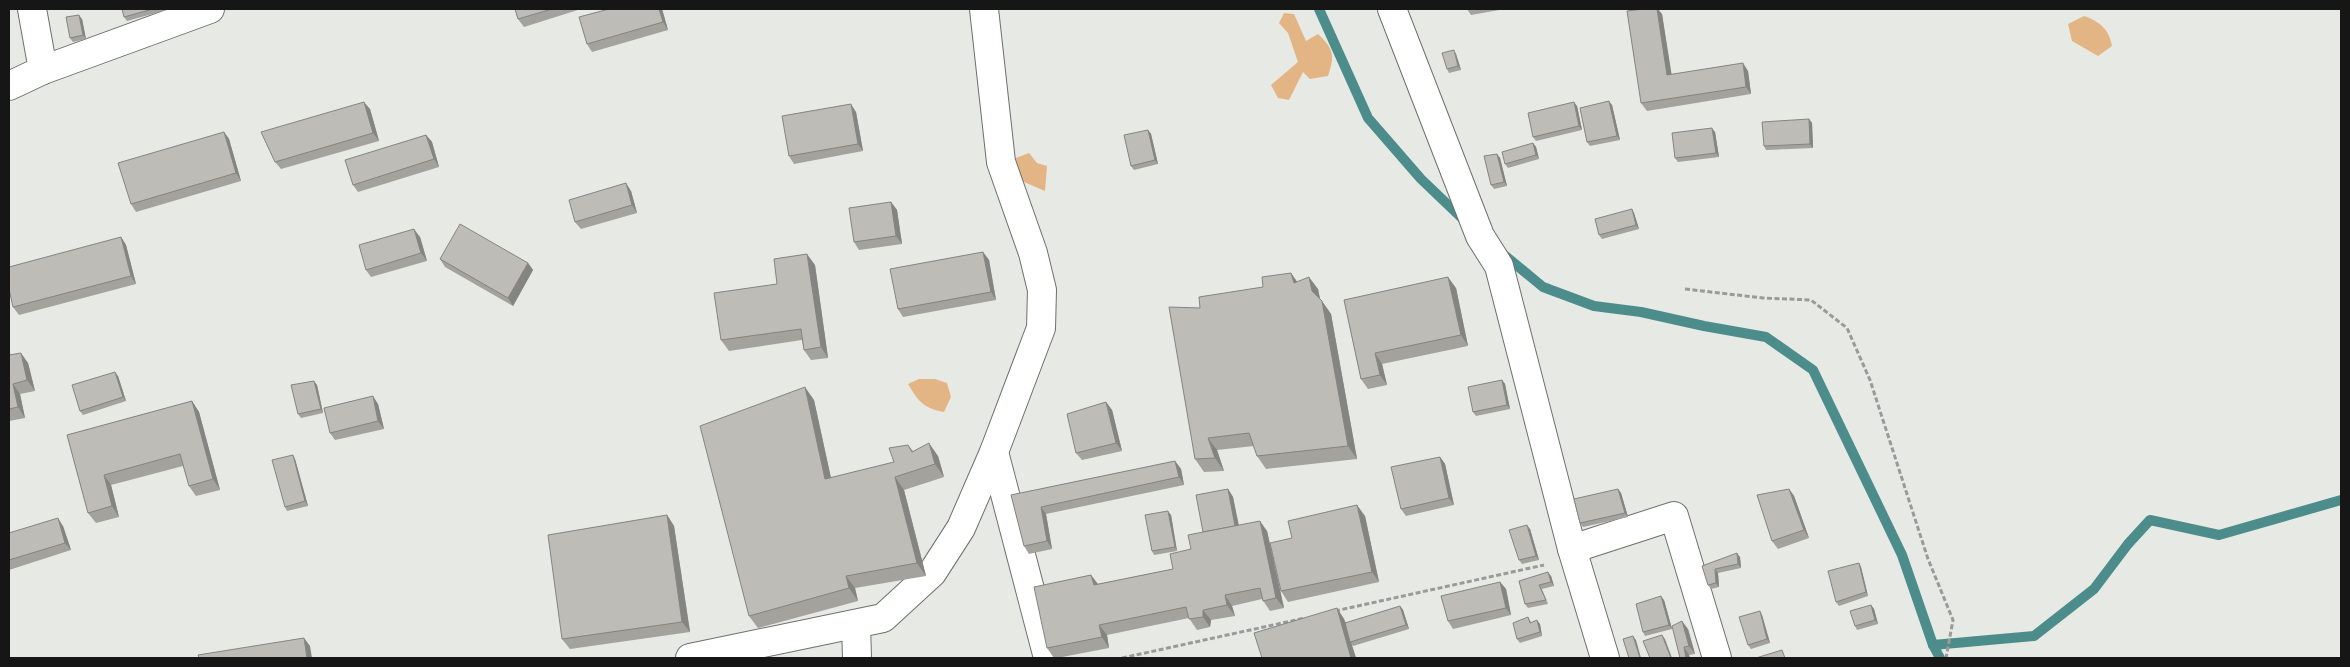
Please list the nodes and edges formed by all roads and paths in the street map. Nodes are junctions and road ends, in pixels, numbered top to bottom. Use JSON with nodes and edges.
{"nodes":[{"id":1,"x":32,"y":9,"type":"edge"},
{"id":2,"x":210,"y":9,"type":"edge"},
{"id":3,"x":984,"y":9,"type":"edge"},
{"id":4,"x":1392,"y":9,"type":"edge"},
{"id":5,"x":43,"y":70,"type":"junction"},
{"id":6,"x":9,"y":86,"type":"edge"},
{"id":7,"x":1685,"y":289,"type":"dead end"},
{"id":8,"x":994,"y":452,"type":"junction"},
{"id":9,"x":1574,"y":554,"type":"junction"},
{"id":10,"x":1334,"y":612,"type":"edge"},
{"id":11,"x":1315,"y":616,"type":"edge"},
{"id":12,"x":856,"y":624,"type":"junction"},
{"id":13,"x":690,"y":658,"type":"edge"},
{"id":14,"x":857,"y":658,"type":"edge"},
{"id":15,"x":1048,"y":658,"type":"edge"},
{"id":16,"x":1122,"y":658,"type":"edge"},
{"id":17,"x":1605,"y":658,"type":"edge"},
{"id":18,"x":1717,"y":658,"type":"edge"},
{"id":19,"x":1946,"y":658,"type":"edge"}],
"edges":[{"from":1,"to":5,"type":"street"},
{"from":2,"to":5,"type":"street"},
{"from":3,"to":8,"type":"street"},
{"from":4,"to":9,"type":"street"},
{"from":5,"to":6,"type":"street"},
{"from":7,"to":19,"type":"path"},
{"from":8,"to":12,"type":"street"},
{"from":8,"to":15,"type":"street"},
{"from":9,"to":10,"type":"path"},
{"from":9,"to":17,"type":"street"},
{"from":9,"to":18,"type":"street"},
{"from":11,"to":16,"type":"path"},
{"from":12,"to":13,"type":"street"},
{"from":12,"to":14,"type":"street"}]}
